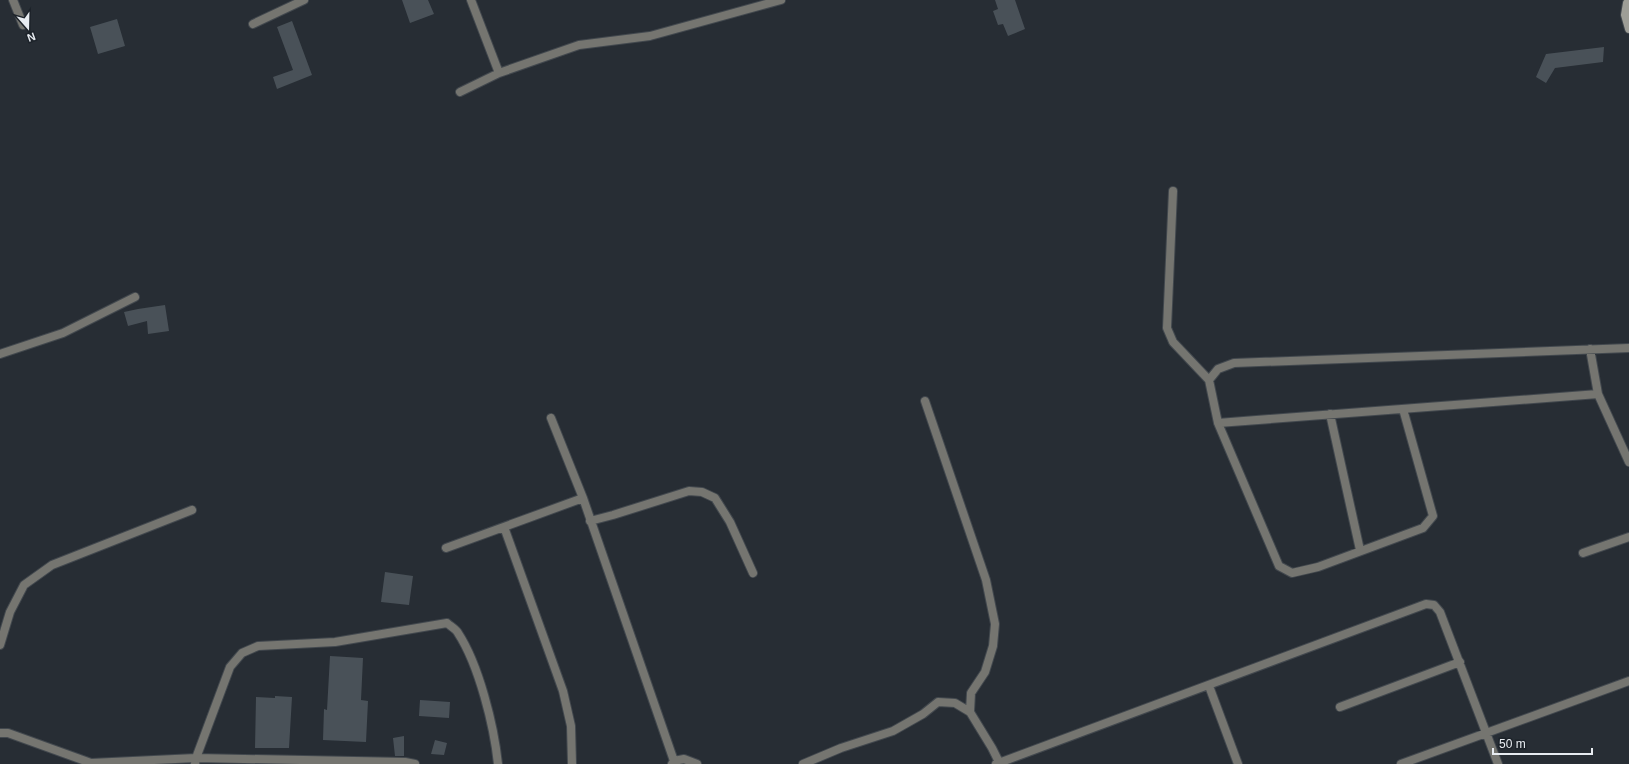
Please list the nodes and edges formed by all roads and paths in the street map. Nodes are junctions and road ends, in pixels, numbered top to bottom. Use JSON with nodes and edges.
{"nodes":[{"id":1,"x":13,"y":0,"type":"edge"},
{"id":2,"x":304,"y":0,"type":"edge"},
{"id":3,"x":471,"y":0,"type":"edge"},
{"id":4,"x":781,"y":0,"type":"edge"},
{"id":5,"x":1629,"y":2,"type":"edge"},
{"id":6,"x":253,"y":24,"type":"dead end"},
{"id":7,"x":23,"y":25,"type":"dead end"},
{"id":8,"x":1629,"y":29,"type":"edge"},
{"id":9,"x":499,"y":73,"type":"junction"},
{"id":10,"x":460,"y":92,"type":"dead end"},
{"id":11,"x":1174,"y":191,"type":"dead end"},
{"id":12,"x":135,"y":297,"type":"dead end"},
{"id":13,"x":1629,"y":348,"type":"edge"},
{"id":14,"x":1590,"y":349,"type":"junction"},
{"id":15,"x":0,"y":354,"type":"edge"},
{"id":16,"x":1209,"y":380,"type":"junction"},
{"id":17,"x":1598,"y":394,"type":"junction"},
{"id":18,"x":925,"y":401,"type":"dead end"},
{"id":19,"x":1404,"y":409,"type":"junction"},
{"id":20,"x":1330,"y":414,"type":"junction"},
{"id":21,"x":551,"y":418,"type":"dead end"},
{"id":22,"x":1218,"y":423,"type":"junction"},
{"id":23,"x":1629,"y":462,"type":"edge"},
{"id":24,"x":582,"y":498,"type":"junction"},
{"id":25,"x":192,"y":510,"type":"dead end"},
{"id":26,"x":590,"y":520,"type":"junction"},
{"id":27,"x":504,"y":527,"type":"junction"},
{"id":28,"x":1629,"y":537,"type":"edge"},
{"id":29,"x":446,"y":548,"type":"dead end"},
{"id":30,"x":1360,"y":550,"type":"junction"},
{"id":31,"x":1583,"y":553,"type":"dead end"},
{"id":32,"x":752,"y":573,"type":"dead end"},
{"id":33,"x":0,"y":645,"type":"edge"},
{"id":34,"x":1460,"y":662,"type":"junction"},
{"id":35,"x":1629,"y":681,"type":"edge"},
{"id":36,"x":1209,"y":686,"type":"junction"},
{"id":37,"x":1340,"y":707,"type":"dead end"},
{"id":38,"x":970,"y":712,"type":"junction"},
{"id":39,"x":0,"y":733,"type":"edge"},
{"id":40,"x":1485,"y":733,"type":"junction"},
{"id":41,"x":195,"y":761,"type":"edge"},
{"id":42,"x":673,"y":762,"type":"edge"},
{"id":43,"x":91,"y":764,"type":"edge"},
{"id":44,"x":416,"y":764,"type":"edge"},
{"id":45,"x":498,"y":764,"type":"edge"},
{"id":46,"x":572,"y":764,"type":"edge"},
{"id":47,"x":696,"y":764,"type":"edge"},
{"id":48,"x":803,"y":764,"type":"edge"},
{"id":49,"x":998,"y":764,"type":"edge"},
{"id":50,"x":1238,"y":764,"type":"edge"},
{"id":51,"x":1401,"y":764,"type":"edge"},
{"id":52,"x":1498,"y":764,"type":"edge"}],
"edges":[{"from":1,"to":7,"type":"street"},
{"from":2,"to":6,"type":"street"},
{"from":3,"to":9,"type":"street"},
{"from":4,"to":9,"type":"street"},
{"from":5,"to":8,"type":"street"},
{"from":9,"to":10,"type":"street"},
{"from":11,"to":16,"type":"street"},
{"from":12,"to":15,"type":"street"},
{"from":13,"to":14,"type":"street"},
{"from":14,"to":16,"type":"street"},
{"from":14,"to":17,"type":"street"},
{"from":16,"to":22,"type":"street"},
{"from":17,"to":19,"type":"street"},
{"from":17,"to":23,"type":"street"},
{"from":18,"to":38,"type":"street"},
{"from":19,"to":20,"type":"street"},
{"from":19,"to":30,"type":"street"},
{"from":20,"to":22,"type":"street"},
{"from":20,"to":30,"type":"street"},
{"from":21,"to":24,"type":"street"},
{"from":22,"to":30,"type":"street"},
{"from":24,"to":26,"type":"street"},
{"from":24,"to":27,"type":"street"},
{"from":25,"to":33,"type":"street"},
{"from":26,"to":32,"type":"street"},
{"from":26,"to":42,"type":"street"},
{"from":27,"to":29,"type":"street"},
{"from":27,"to":46,"type":"street"},
{"from":28,"to":31,"type":"street"},
{"from":34,"to":36,"type":"street"},
{"from":34,"to":37,"type":"street"},
{"from":34,"to":40,"type":"street"},
{"from":35,"to":40,"type":"street"},
{"from":36,"to":49,"type":"street"},
{"from":36,"to":50,"type":"street"},
{"from":38,"to":48,"type":"street"},
{"from":38,"to":49,"type":"street"},
{"from":39,"to":43,"type":"street"},
{"from":40,"to":51,"type":"street"},
{"from":40,"to":52,"type":"street"},
{"from":41,"to":43,"type":"street"},
{"from":41,"to":44,"type":"street"},
{"from":41,"to":45,"type":"street"},
{"from":42,"to":47,"type":"street"}]}
